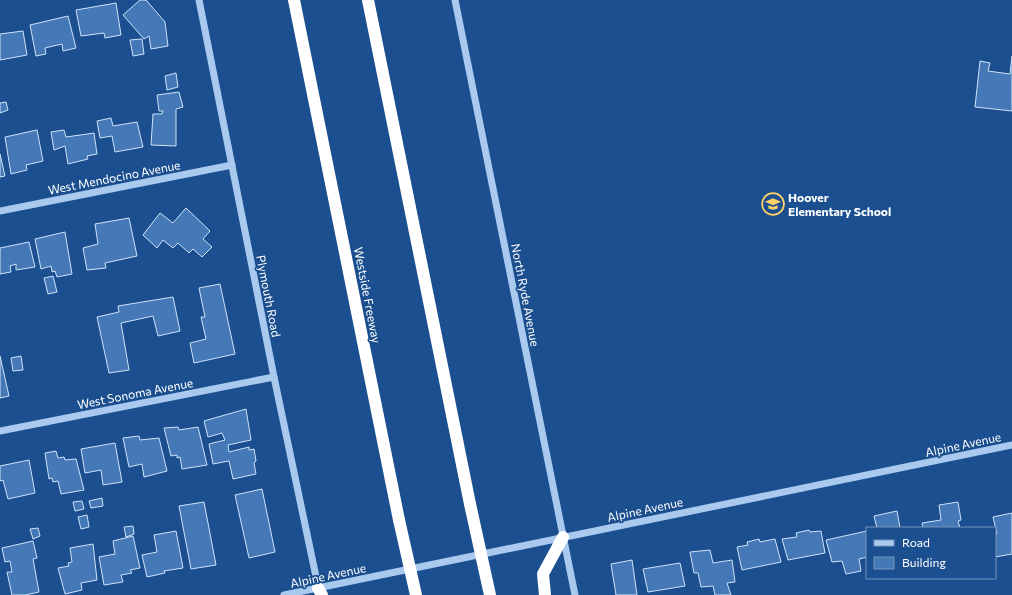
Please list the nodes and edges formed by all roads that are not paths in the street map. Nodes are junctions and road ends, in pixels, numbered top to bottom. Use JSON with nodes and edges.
{"nodes":[{"id":1,"x":200,"y":0,"type":"edge"},
{"id":2,"x":294,"y":0,"type":"edge"},
{"id":3,"x":368,"y":0,"type":"edge"},
{"id":4,"x":455,"y":0,"type":"edge"},
{"id":5,"x":232,"y":165,"type":"junction"},
{"id":6,"x":0,"y":211,"type":"edge"},
{"id":7,"x":274,"y":377,"type":"junction"},
{"id":8,"x":0,"y":431,"type":"edge"},
{"id":9,"x":1012,"y":445,"type":"edge"},
{"id":10,"x":563,"y":537,"type":"junction"},
{"id":11,"x":320,"y":593,"type":"edge"},
{"id":12,"x":284,"y":595,"type":"edge"},
{"id":13,"x":416,"y":595,"type":"edge"},
{"id":14,"x":490,"y":595,"type":"edge"},
{"id":15,"x":545,"y":595,"type":"edge"},
{"id":16,"x":575,"y":595,"type":"edge"}],
"edges":[{"from":1,"to":5,"type":"street","name":"Plymouth Road"},
{"from":2,"to":13,"type":"highway","name":"Westside Freeway","bridge":true},
{"from":3,"to":14,"type":"highway","bridge":true},
{"from":4,"to":10,"type":"street","name":"North Ryde Avenue"},
{"from":5,"to":6,"type":"street","name":"West Mendocino Avenue"},
{"from":5,"to":7,"type":"street","name":"Plymouth Road"},
{"from":7,"to":8,"type":"street","name":"West Sonoma Avenue"},
{"from":7,"to":11,"type":"street","name":"Plymouth Road"},
{"from":9,"to":10,"type":"street","name":"Alpine Avenue"},
{"from":10,"to":11,"type":"street","name":"Alpine Avenue"},
{"from":10,"to":15,"type":"highway"},
{"from":10,"to":16,"type":"street","name":"North Ryde Avenue"},
{"from":11,"to":12,"type":"street","name":"Alpine Avenue"}]}
